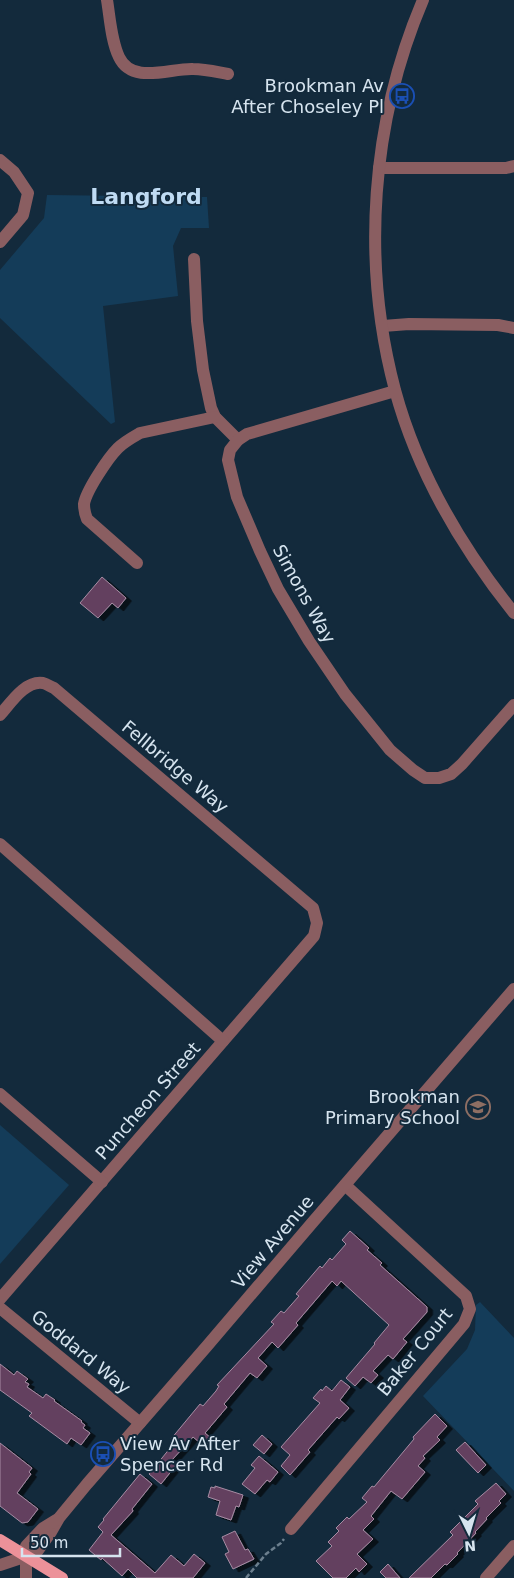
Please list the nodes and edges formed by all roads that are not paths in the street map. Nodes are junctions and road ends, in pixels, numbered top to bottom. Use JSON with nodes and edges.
{"nodes":[{"id":1,"x":108,"y":0,"type":"edge"},
{"id":2,"x":423,"y":0,"type":"edge"},
{"id":3,"x":228,"y":74,"type":"dead end"},
{"id":4,"x":0,"y":160,"type":"edge"},
{"id":5,"x":514,"y":166,"type":"edge"},
{"id":6,"x":379,"y":168,"type":"junction"},
{"id":7,"x":0,"y":242,"type":"edge"},
{"id":8,"x":194,"y":259,"type":"dead end"},
{"id":9,"x":383,"y":326,"type":"junction"},
{"id":10,"x":514,"y":328,"type":"edge"},
{"id":11,"x":396,"y":391,"type":"junction"},
{"id":12,"x":215,"y":417,"type":"junction"},
{"id":13,"x":238,"y":440,"type":"junction"},
{"id":14,"x":137,"y":563,"type":"dead end"},
{"id":15,"x":514,"y":613,"type":"edge"},
{"id":16,"x":514,"y":705,"type":"edge"},
{"id":17,"x":0,"y":715,"type":"edge"},
{"id":18,"x":0,"y":844,"type":"edge"},
{"id":19,"x":318,"y":923,"type":"joint"},
{"id":20,"x":514,"y":989,"type":"edge"},
{"id":21,"x":223,"y":1041,"type":"junction"},
{"id":22,"x":0,"y":1094,"type":"edge"},
{"id":23,"x":102,"y":1182,"type":"junction"},
{"id":24,"x":345,"y":1185,"type":"junction"},
{"id":25,"x":0,"y":1299,"type":"edge"},
{"id":26,"x":0,"y":1308,"type":"edge"},
{"id":27,"x":140,"y":1423,"type":"junction"},
{"id":28,"x":291,"y":1529,"type":"road end"},
{"id":29,"x":0,"y":1540,"type":"edge"},
{"id":30,"x":514,"y":1546,"type":"edge"},
{"id":31,"x":26,"y":1556,"type":"junction"},
{"id":32,"x":0,"y":1566,"type":"edge"},
{"id":33,"x":26,"y":1578,"type":"edge"},
{"id":34,"x":62,"y":1578,"type":"edge"},
{"id":35,"x":486,"y":1578,"type":"edge"}],
"edges":[{"from":1,"to":3,"type":"street"},
{"from":2,"to":6,"type":"street"},
{"from":4,"to":7,"type":"street"},
{"from":5,"to":6,"type":"street"},
{"from":6,"to":9,"type":"street"},
{"from":8,"to":12,"type":"street"},
{"from":9,"to":10,"type":"street"},
{"from":9,"to":11,"type":"street"},
{"from":11,"to":13,"type":"street"},
{"from":11,"to":15,"type":"street"},
{"from":12,"to":13,"type":"street"},
{"from":12,"to":14,"type":"street"},
{"from":13,"to":16,"type":"street","name":"Simons Way"},
{"from":17,"to":19,"type":"street","name":"Fellbridge Way"},
{"from":18,"to":21,"type":"street"},
{"from":19,"to":21,"type":"street","name":"Puncheon Street"},
{"from":20,"to":24,"type":"street","name":"View Avenue"},
{"from":21,"to":23,"type":"street","name":"Puncheon Street"},
{"from":22,"to":23,"type":"street"},
{"from":23,"to":25,"type":"street","name":"Puncheon Street"},
{"from":24,"to":27,"type":"street","name":"View Avenue"},
{"from":24,"to":28,"type":"street","name":"Baker Court"},
{"from":26,"to":27,"type":"street","name":"Goddard Way"},
{"from":27,"to":31,"type":"street","name":"View Avenue"},
{"from":29,"to":31,"type":"main road"},
{"from":30,"to":35,"type":"street"},
{"from":31,"to":32,"type":"street","name":"View Avenue"},
{"from":31,"to":33,"type":"street"},
{"from":31,"to":34,"type":"main road"}]}
